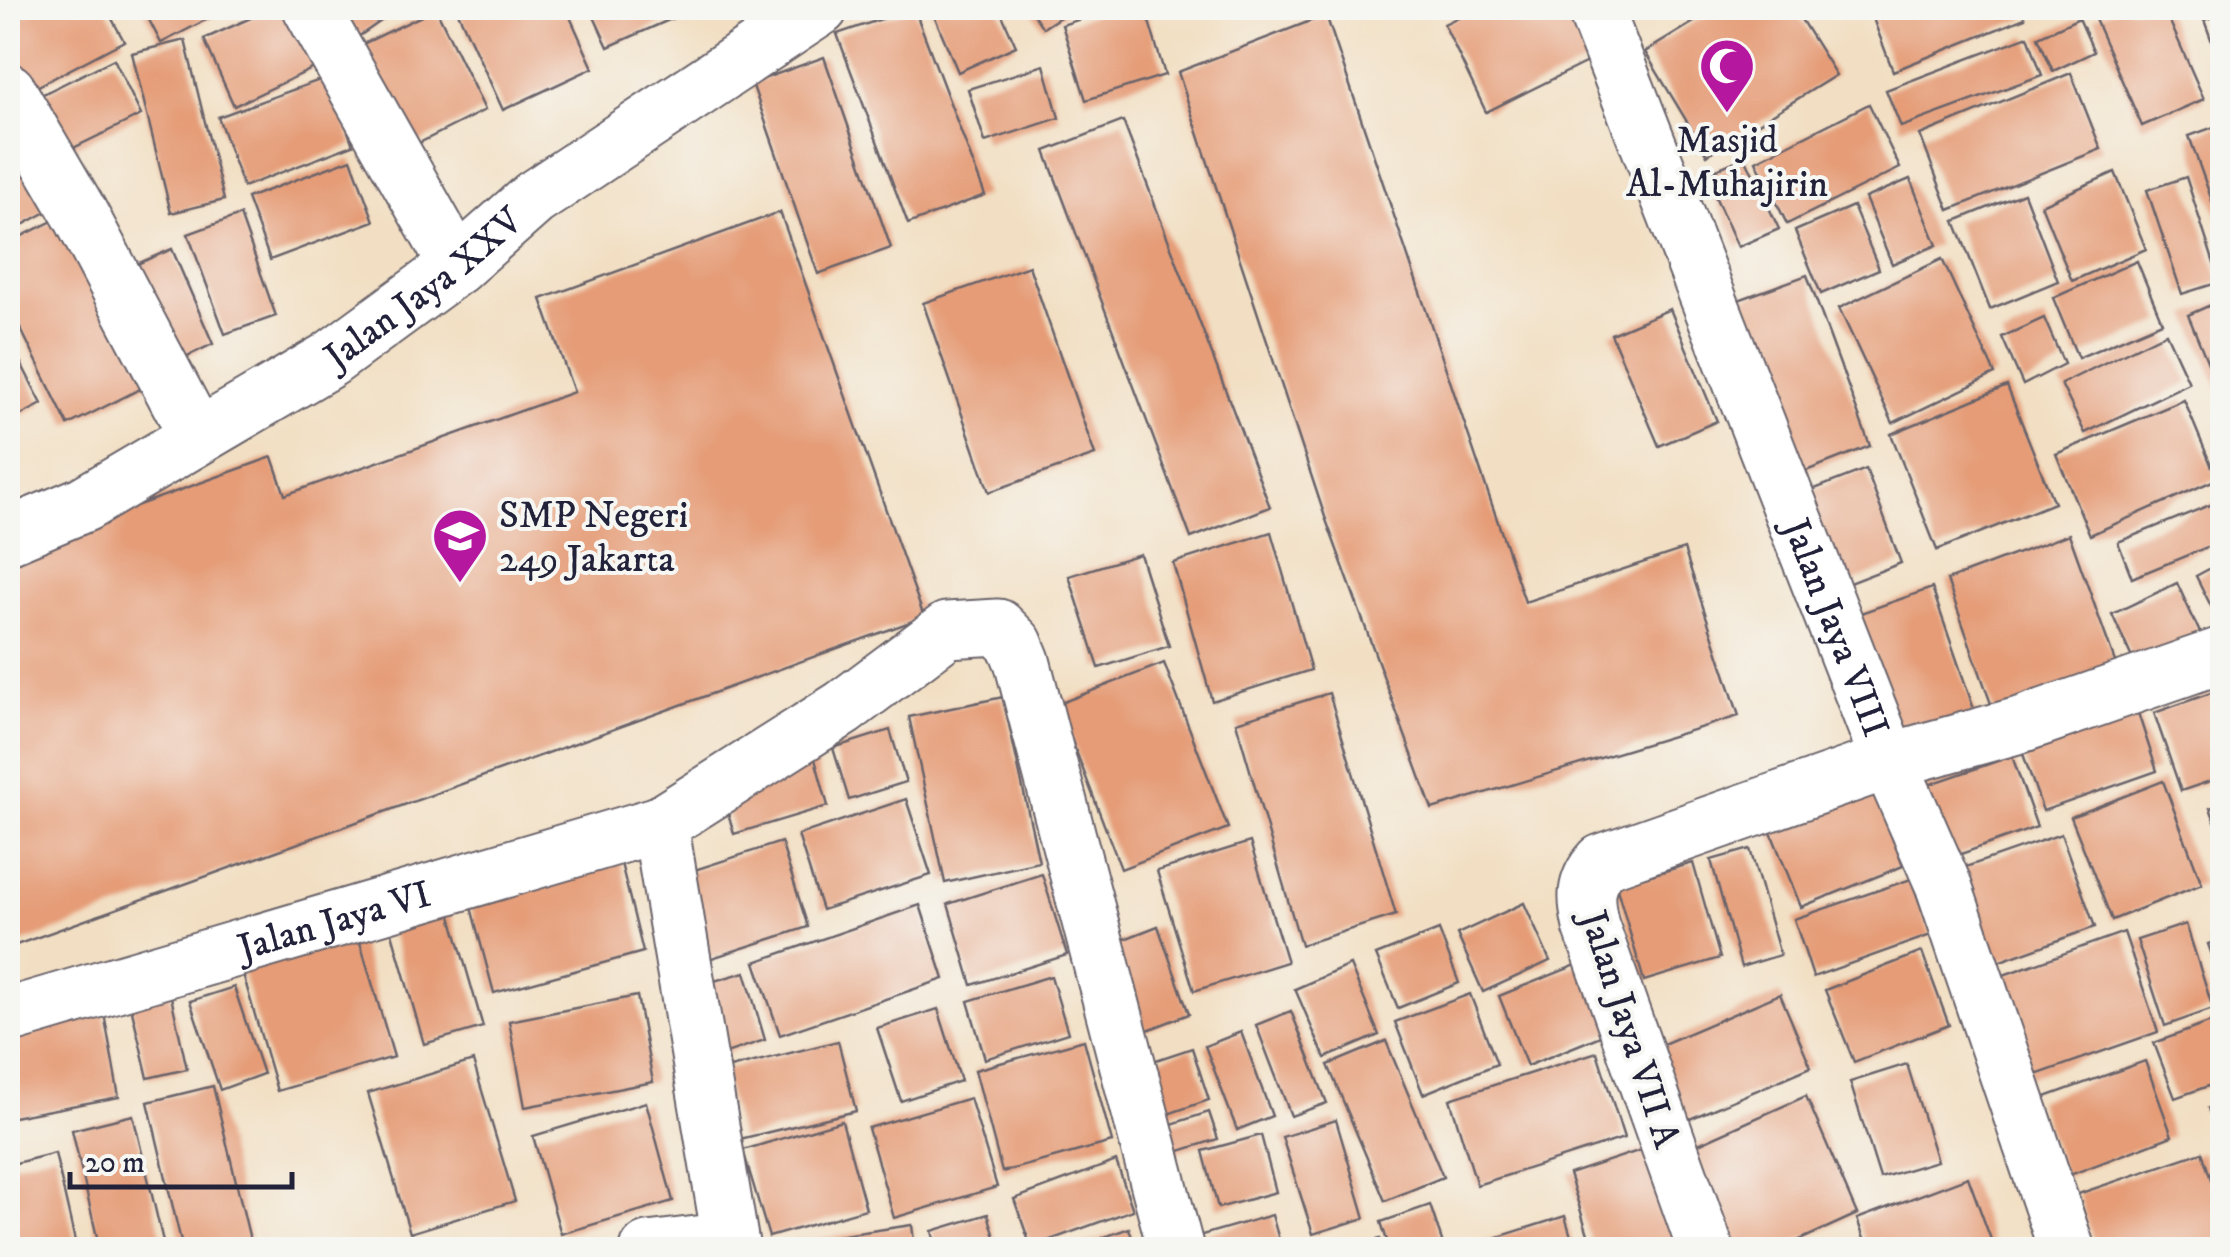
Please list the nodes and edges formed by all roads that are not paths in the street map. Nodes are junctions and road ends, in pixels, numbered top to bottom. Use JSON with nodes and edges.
{"nodes":[{"id":1,"x":310,"y":8,"type":"edge"},
{"id":2,"x":820,"y":8,"type":"edge"},
{"id":3,"x":1596,"y":8,"type":"edge"},
{"id":4,"x":8,"y":91,"type":"edge"},
{"id":5,"x":457,"y":266,"type":"junction"},
{"id":6,"x":197,"y":436,"type":"junction"},
{"id":7,"x":8,"y":536,"type":"edge"},
{"id":8,"x":2222,"y":654,"type":"edge"},
{"id":9,"x":1889,"y":761,"type":"junction"},
{"id":10,"x":660,"y":824,"type":"junction"},
{"id":11,"x":8,"y":1016,"type":"edge"},
{"id":12,"x":731,"y":1245,"type":"edge"},
{"id":13,"x":648,"y":1250,"type":"edge"},
{"id":14,"x":1176,"y":1250,"type":"edge"},
{"id":15,"x":1706,"y":1250,"type":"edge"},
{"id":16,"x":2067,"y":1250,"type":"edge"}],
"edges":[{"from":1,"to":5,"type":"street"},
{"from":2,"to":5,"type":"street","name":"Jalan Jaya XXV"},
{"from":3,"to":9,"type":"street","name":"Jalan Jaya VIII"},
{"from":4,"to":6,"type":"street"},
{"from":5,"to":6,"type":"street","name":"Jalan Jaya XXV"},
{"from":6,"to":7,"type":"street","name":"Jalan Jaya XXV"},
{"from":8,"to":9,"type":"street","name":"Jalan Jaya VII A"},
{"from":9,"to":15,"type":"street","name":"Jalan Jaya VII A"},
{"from":9,"to":16,"type":"street","name":"Jalan Jaya VIII"},
{"from":10,"to":11,"type":"street","name":"Jalan Jaya VI"},
{"from":10,"to":12,"type":"street"},
{"from":10,"to":14,"type":"street","name":"Jalan Jaya VI"},
{"from":12,"to":13,"type":"street"}]}
